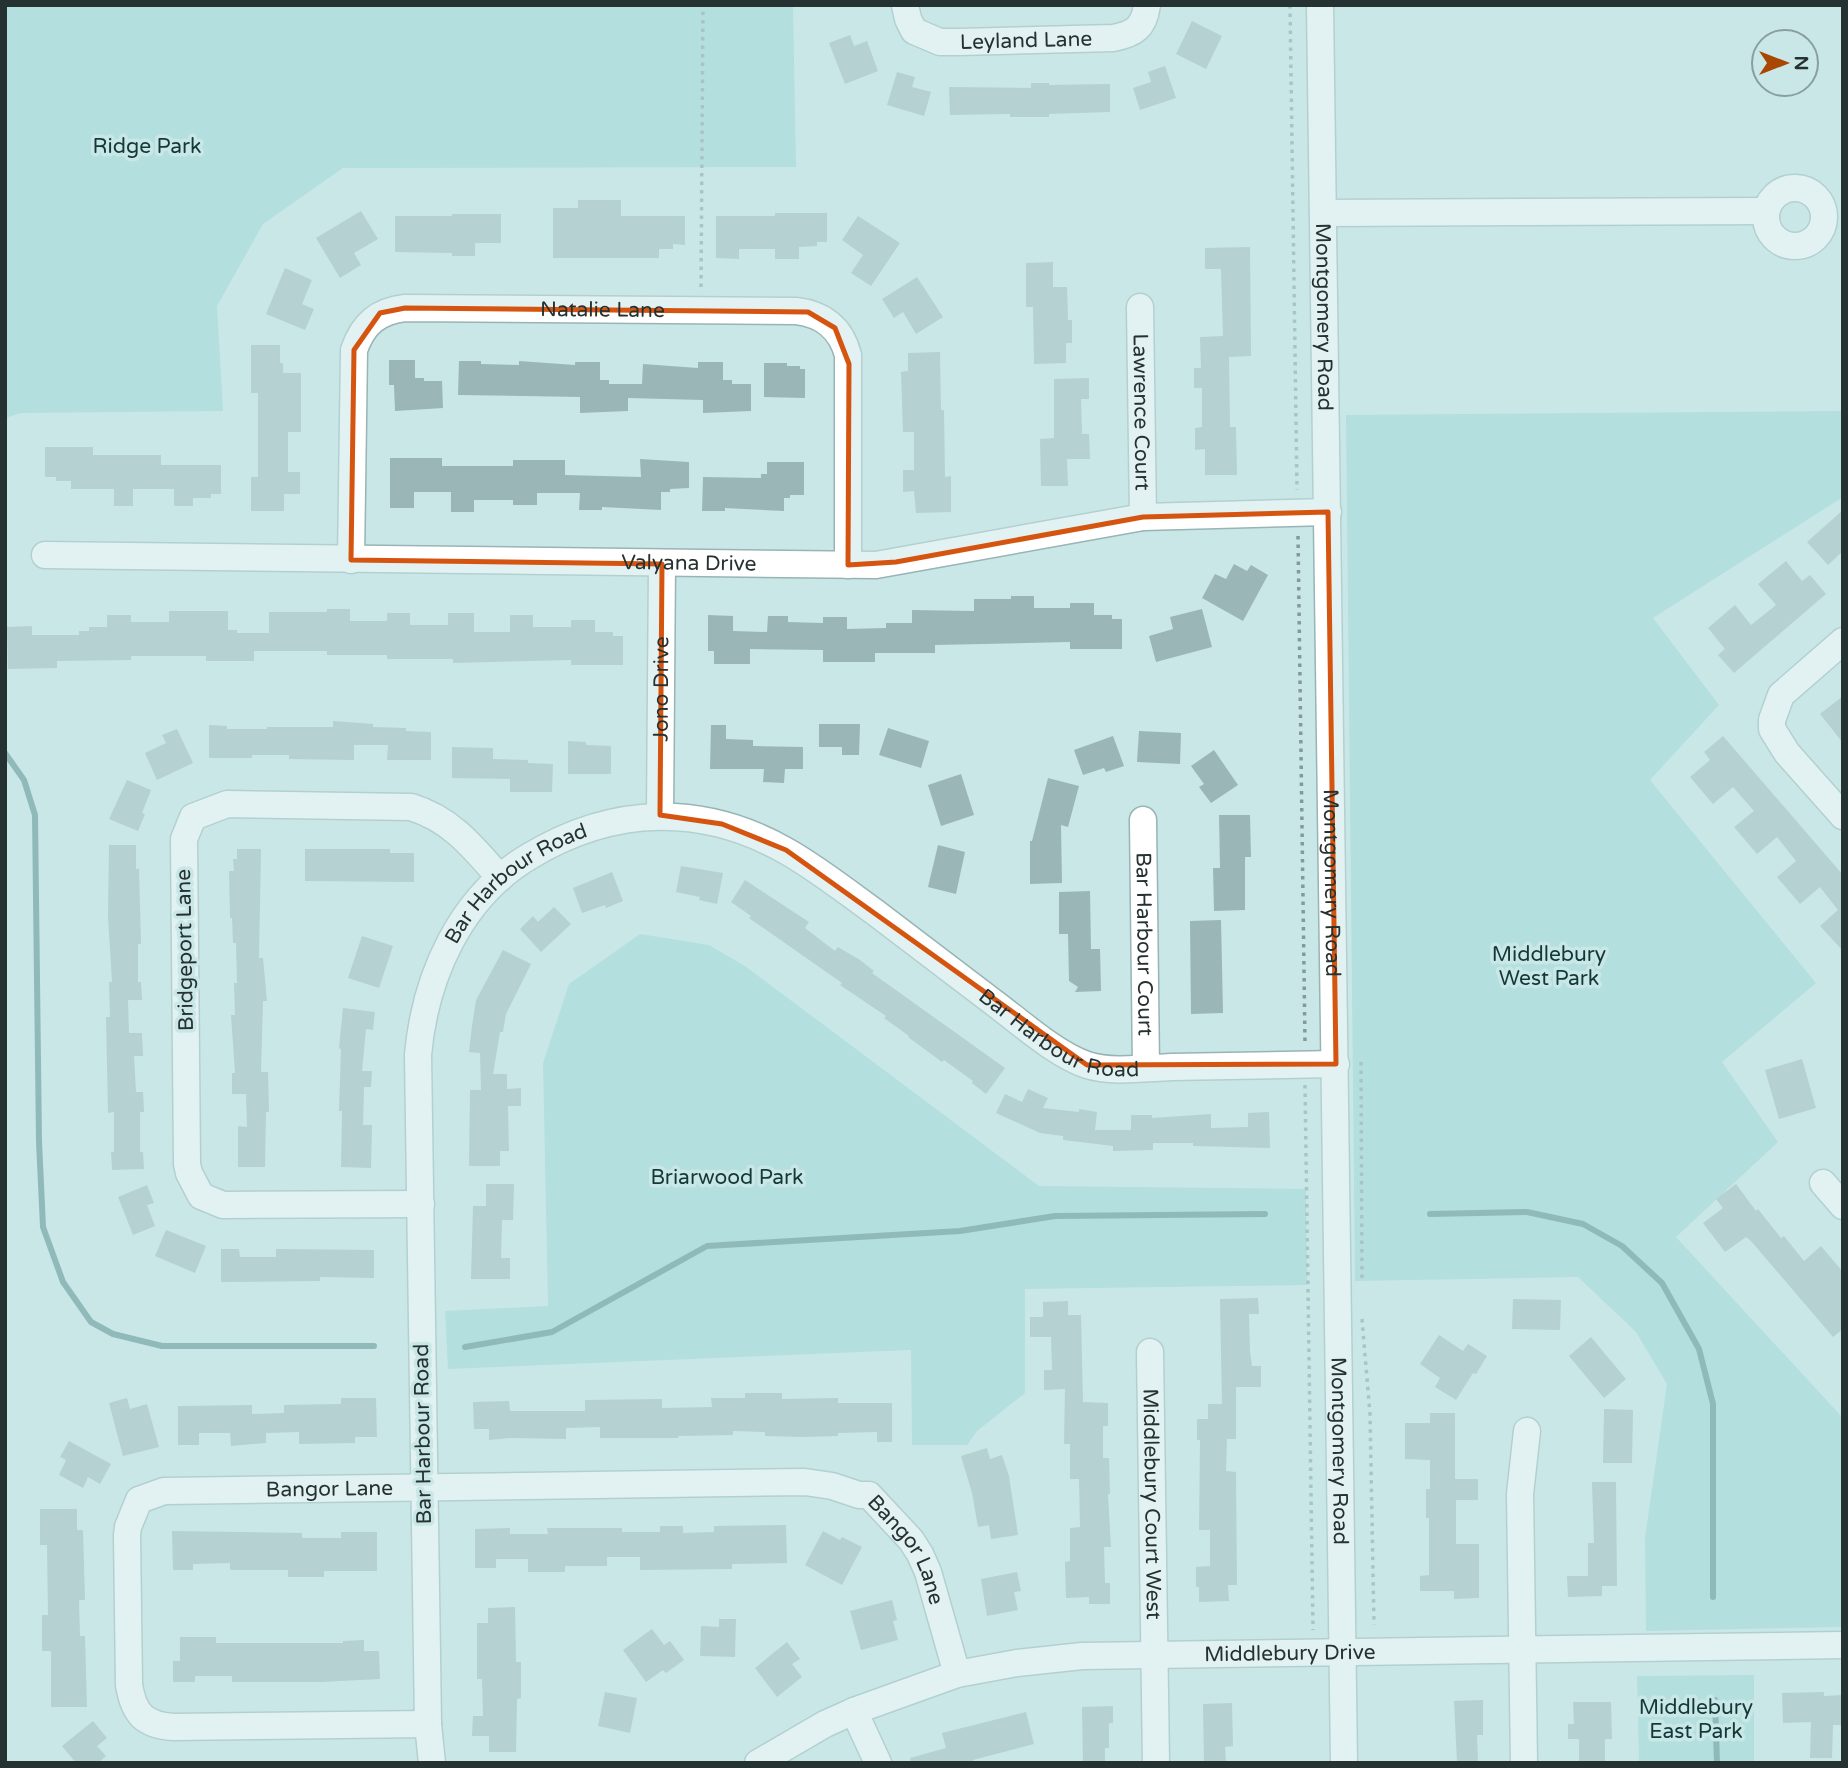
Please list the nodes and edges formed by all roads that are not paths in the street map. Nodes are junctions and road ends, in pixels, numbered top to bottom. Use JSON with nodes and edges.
{"nodes":[{"id":1,"x":905,"y":5,"type":"edge"},
{"id":2,"x":1147,"y":5,"type":"edge"},
{"id":3,"x":1320,"y":5,"type":"edge"},
{"id":4,"x":1766,"y":211,"type":"dead end"},
{"id":5,"x":1323,"y":213,"type":"junction"},
{"id":6,"x":1140,"y":307,"type":"dead end"},
{"id":7,"x":1328,"y":512,"type":"junction"},
{"id":8,"x":1143,"y":517,"type":"junction"},
{"id":9,"x":45,"y":555,"type":"dead end"},
{"id":10,"x":351,"y":560,"type":"junction"},
{"id":11,"x":662,"y":564,"type":"junction"},
{"id":12,"x":848,"y":565,"type":"junction"},
{"id":13,"x":1843,"y":641,"type":"edge"},
{"id":14,"x":660,"y":815,"type":"junction"},
{"id":15,"x":1843,"y":816,"type":"edge"},
{"id":16,"x":1143,"y":821,"type":"dead end"},
{"id":17,"x":500,"y":878,"type":"junction"},
{"id":18,"x":1349,"y":1063,"type":"junction"},
{"id":19,"x":1146,"y":1068,"type":"junction"},
{"id":20,"x":1823,"y":1183,"type":"dead end"},
{"id":21,"x":421,"y":1204,"type":"junction"},
{"id":22,"x":1843,"y":1206,"type":"edge"},
{"id":23,"x":1150,"y":1352,"type":"dead end"},
{"id":24,"x":1527,"y":1431,"type":"dead end"},
{"id":25,"x":424,"y":1487,"type":"junction"},
{"id":26,"x":1843,"y":1645,"type":"edge"},
{"id":27,"x":1522,"y":1650,"type":"junction"},
{"id":28,"x":1343,"y":1652,"type":"junction"},
{"id":29,"x":1154,"y":1655,"type":"junction"},
{"id":30,"x":957,"y":1674,"type":"junction"},
{"id":31,"x":854,"y":1712,"type":"junction"},
{"id":32,"x":428,"y":1724,"type":"junction"},
{"id":33,"x":432,"y":1763,"type":"edge"},
{"id":34,"x":758,"y":1763,"type":"edge"},
{"id":35,"x":878,"y":1763,"type":"edge"},
{"id":36,"x":1156,"y":1763,"type":"edge"},
{"id":37,"x":1344,"y":1763,"type":"edge"},
{"id":38,"x":1524,"y":1763,"type":"edge"}],
"edges":[{"from":1,"to":2,"type":"street","name":"Leyland Lane"},
{"from":3,"to":5,"type":"street","name":"Montgomery Road"},
{"from":4,"to":5,"type":"street"},
{"from":5,"to":7,"type":"street","name":"Montgomery Road"},
{"from":6,"to":8,"type":"street","name":"Lawrence Court"},
{"from":7,"to":8,"type":"street","name":"Valyana Drive"},
{"from":7,"to":18,"type":"street","name":"Montgomery Road"},
{"from":8,"to":12,"type":"street","name":"Valyana Drive"},
{"from":9,"to":10,"type":"street","name":"Valyana Drive"},
{"from":10,"to":11,"type":"street","name":"Valyana Drive"},
{"from":10,"to":12,"type":"street","name":"Natalie Lane"},
{"from":11,"to":12,"type":"street","name":"Valyana Drive"},
{"from":11,"to":14,"type":"street","name":"Jono Drive"},
{"from":13,"to":15,"type":"street"},
{"from":14,"to":17,"type":"street","name":"Bar Harbour Road"},
{"from":14,"to":19,"type":"street","name":"Bar Harbour Road"},
{"from":16,"to":19,"type":"street","name":"Bar Harbour Court"},
{"from":17,"to":21,"type":"street","name":"Bar Harbour Road"},
{"from":17,"to":21,"type":"street","name":"Bridgeport Lane"},
{"from":18,"to":19,"type":"street","name":"Bar Harbour Road"},
{"from":18,"to":28,"type":"street","name":"Montgomery Road"},
{"from":20,"to":22,"type":"street"},
{"from":21,"to":25,"type":"street","name":"Bar Harbour Road"},
{"from":23,"to":29,"type":"street","name":"Middlebury Court West"},
{"from":24,"to":27,"type":"street"},
{"from":25,"to":30,"type":"street","name":"Bangor Lane"},
{"from":25,"to":32,"type":"street","name":"Bar Harbour Road"},
{"from":25,"to":32,"type":"street","name":"Bangor Lane"},
{"from":26,"to":27,"type":"street","name":"Middlebury Drive"},
{"from":27,"to":28,"type":"street","name":"Middlebury Drive"},
{"from":27,"to":38,"type":"street"},
{"from":28,"to":29,"type":"street","name":"Middlebury Drive"},
{"from":28,"to":37,"type":"street","name":"Montgomery Road"},
{"from":29,"to":30,"type":"street","name":"Middlebury Drive"},
{"from":29,"to":36,"type":"street","name":"Middlebury Court West"},
{"from":30,"to":31,"type":"street","name":"Middlebury Drive"},
{"from":31,"to":34,"type":"street","name":"Middlebury Drive"},
{"from":31,"to":35,"type":"street"},
{"from":32,"to":33,"type":"street","name":"Bar Harbour Road"}]}
